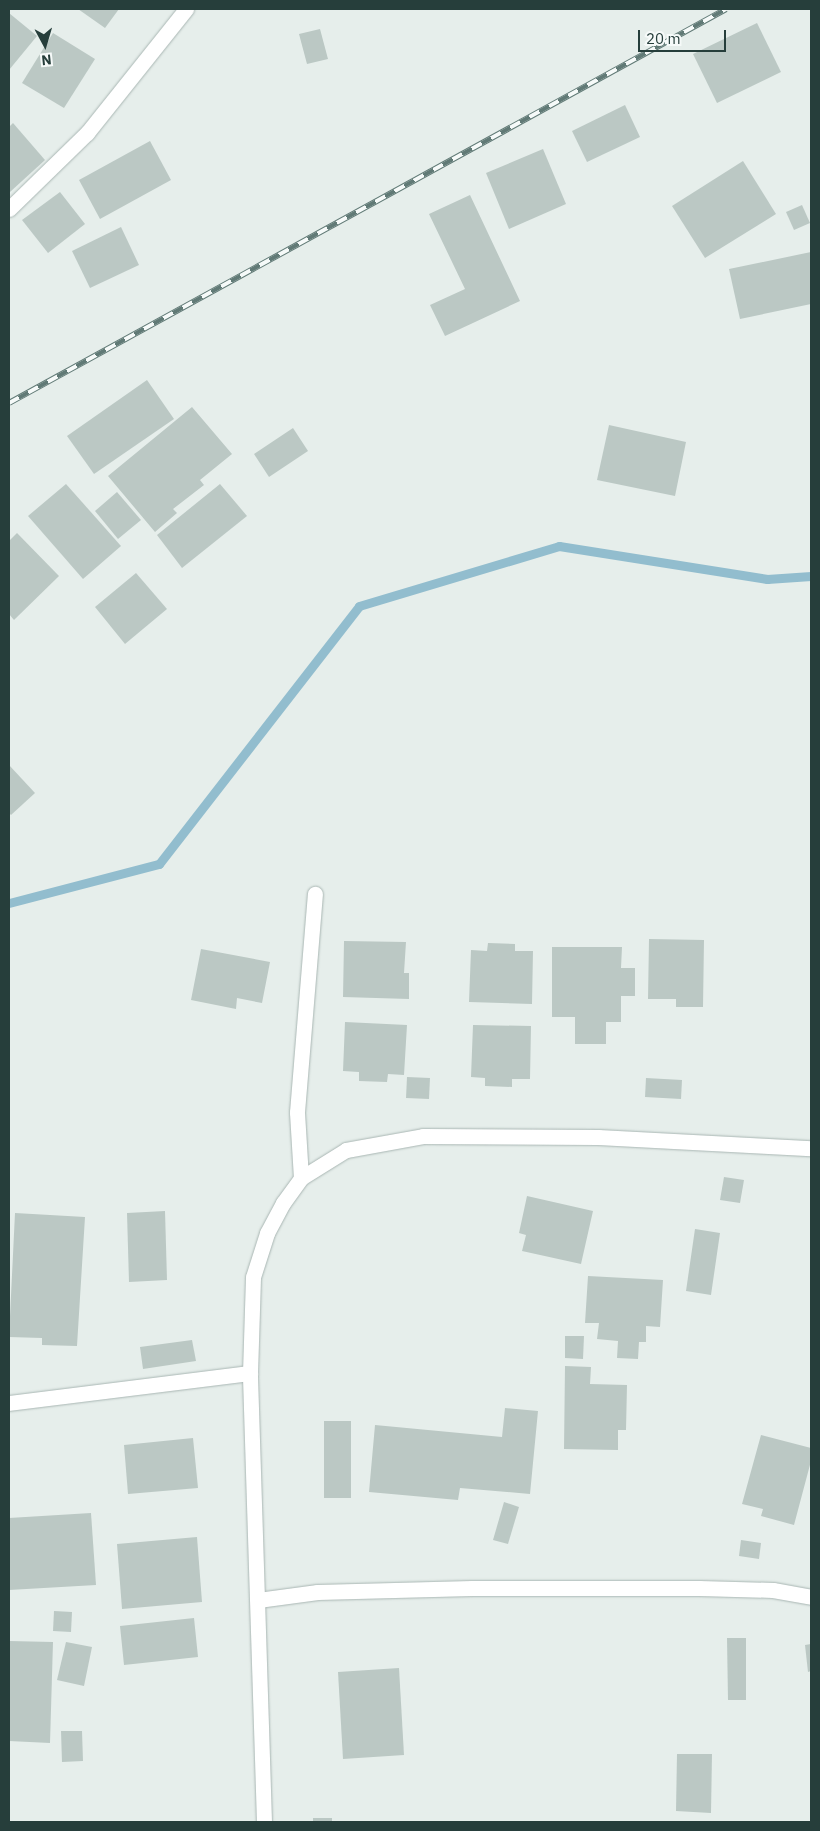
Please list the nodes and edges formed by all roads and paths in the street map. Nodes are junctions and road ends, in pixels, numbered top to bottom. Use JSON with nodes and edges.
{"nodes":[{"id":1,"x":186,"y":9,"type":"edge"},
{"id":2,"x":9,"y":209,"type":"edge"},
{"id":3,"x":315,"y":894,"type":"dead end"},
{"id":4,"x":811,"y":1148,"type":"edge"},
{"id":5,"x":301,"y":1178,"type":"junction"},
{"id":6,"x":250,"y":1372,"type":"junction"},
{"id":7,"x":9,"y":1403,"type":"edge"},
{"id":8,"x":811,"y":1597,"type":"edge"},
{"id":9,"x":258,"y":1600,"type":"junction"},
{"id":10,"x":264,"y":1822,"type":"edge"}],
"edges":[{"from":1,"to":2,"type":"street"},
{"from":3,"to":5,"type":"street"},
{"from":4,"to":5,"type":"street"},
{"from":5,"to":6,"type":"street"},
{"from":6,"to":7,"type":"street"},
{"from":6,"to":9,"type":"street"},
{"from":8,"to":9,"type":"street"},
{"from":9,"to":10,"type":"street"}]}
